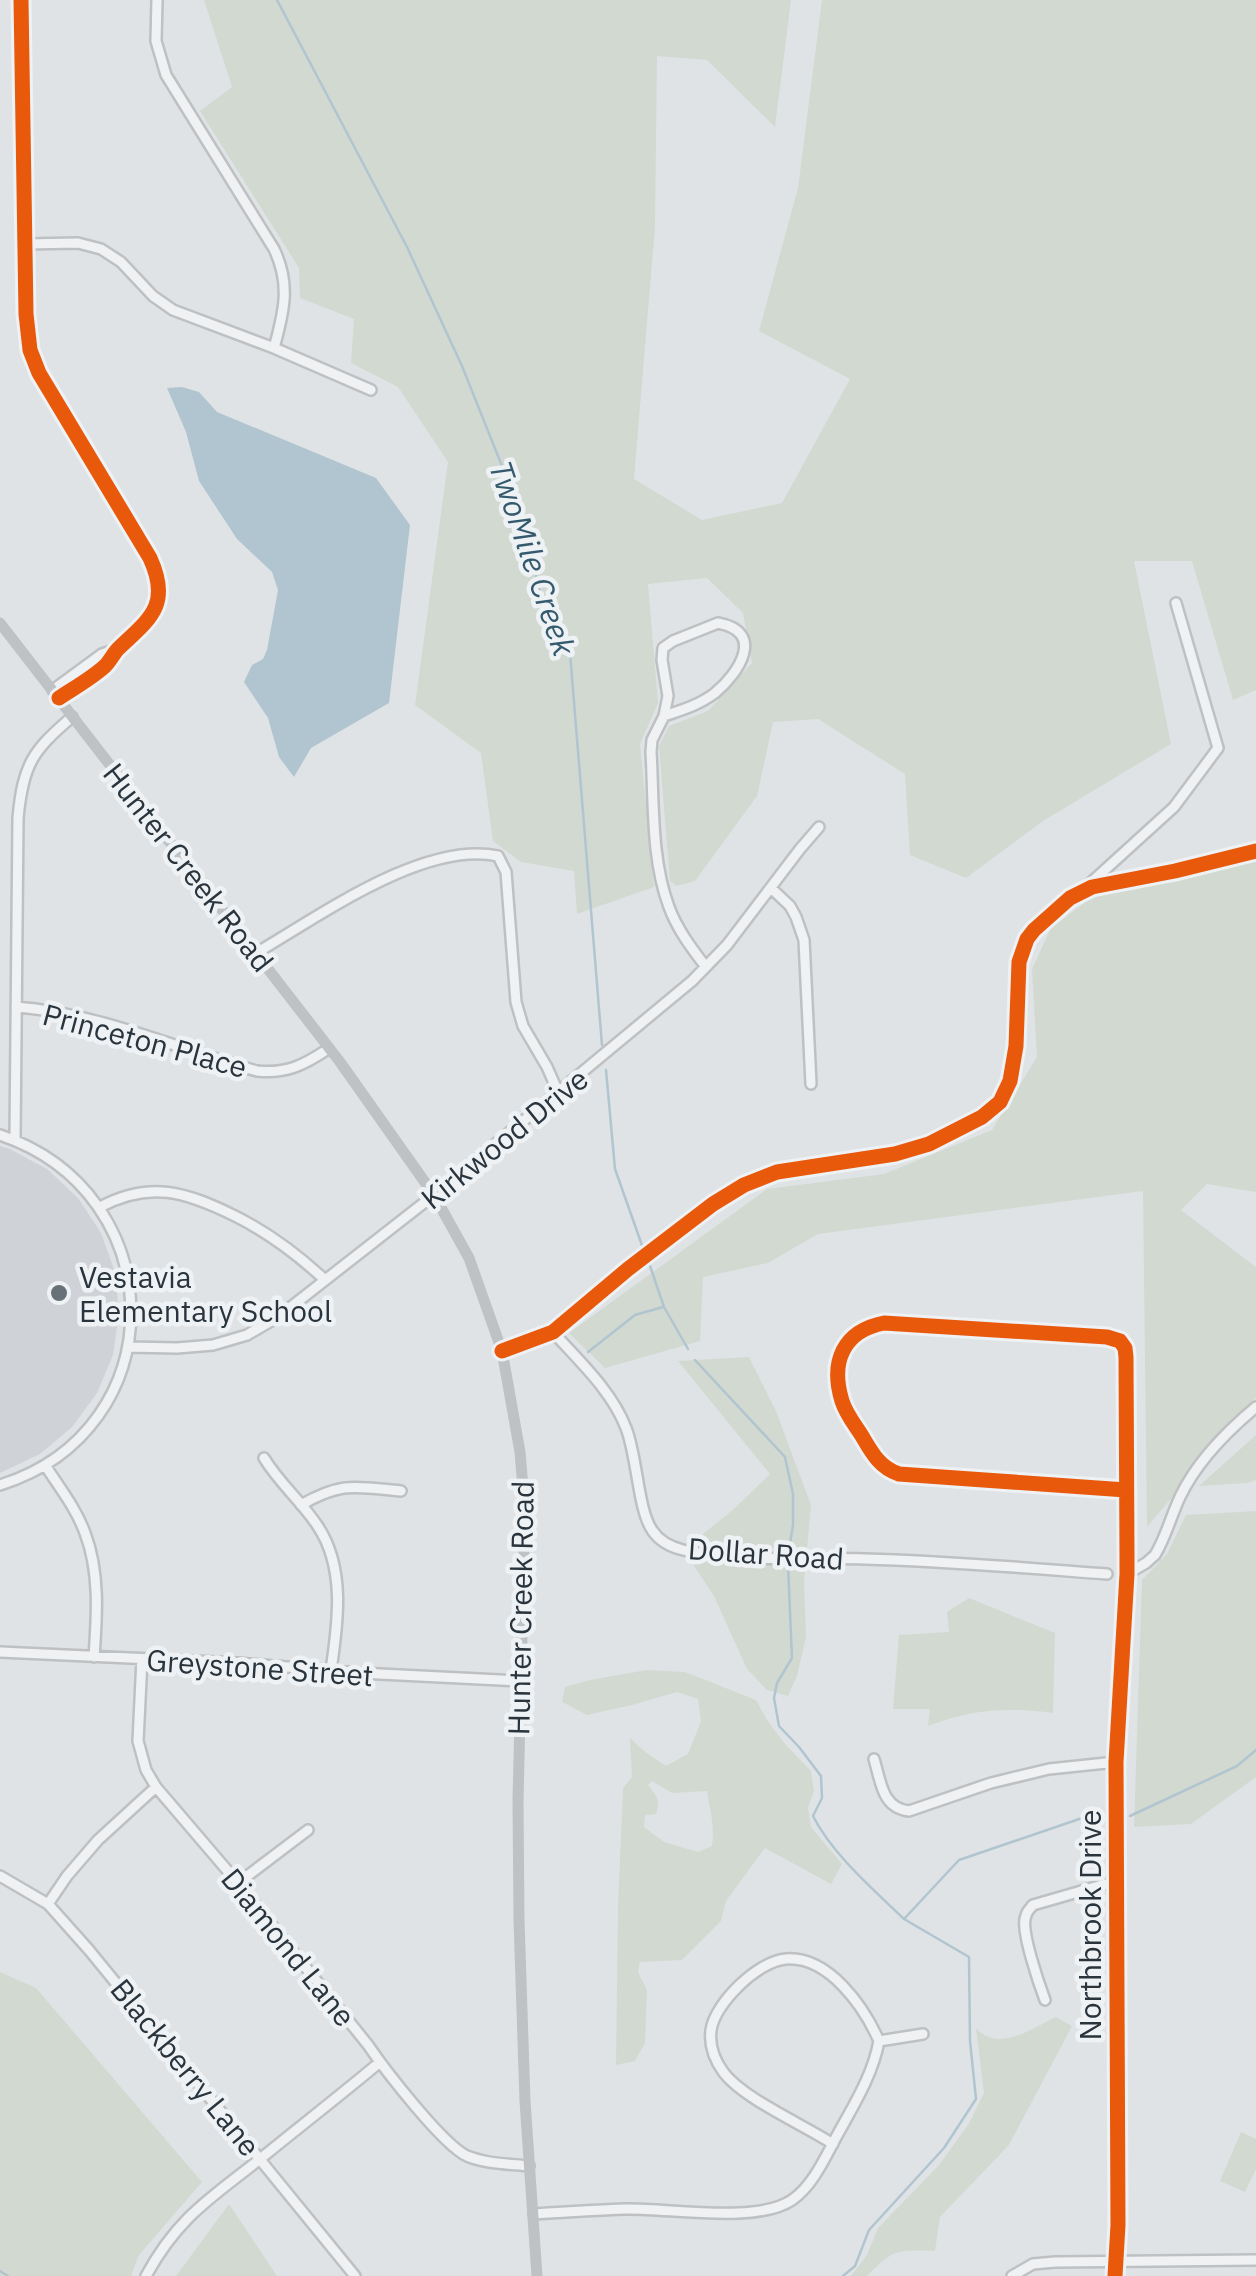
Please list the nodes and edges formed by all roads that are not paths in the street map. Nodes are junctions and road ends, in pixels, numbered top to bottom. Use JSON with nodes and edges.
{"nodes":[{"id":1,"x":21,"y":0,"type":"edge"},
{"id":2,"x":156,"y":0,"type":"edge"},
{"id":3,"x":25,"y":244,"type":"junction"},
{"id":4,"x":274,"y":348,"type":"junction"},
{"id":5,"x":370,"y":390,"type":"dead end"},
{"id":6,"x":1176,"y":604,"type":"dead end"},
{"id":7,"x":0,"y":623,"type":"edge"},
{"id":8,"x":56,"y":694,"type":"junction"},
{"id":9,"x":664,"y":716,"type":"junction"},
{"id":10,"x":72,"y":717,"type":"junction"},
{"id":11,"x":819,"y":827,"type":"dead end"},
{"id":12,"x":1256,"y":851,"type":"edge"},
{"id":13,"x":772,"y":888,"type":"junction"},
{"id":14,"x":1080,"y":892,"type":"junction"},
{"id":15,"x":256,"y":953,"type":"junction"},
{"id":16,"x":706,"y":968,"type":"junction"},
{"id":17,"x":16,"y":1007,"type":"junction"},
{"id":18,"x":328,"y":1049,"type":"junction"},
{"id":19,"x":811,"y":1084,"type":"dead end"},
{"id":20,"x":558,"y":1092,"type":"junction"},
{"id":21,"x":0,"y":1134,"type":"edge"},
{"id":22,"x":15,"y":1140,"type":"junction"},
{"id":23,"x":434,"y":1196,"type":"junction"},
{"id":24,"x":100,"y":1208,"type":"junction"},
{"id":25,"x":325,"y":1280,"type":"junction"},
{"id":26,"x":553,"y":1332,"type":"junction"},
{"id":27,"x":128,"y":1347,"type":"junction"},
{"id":28,"x":502,"y":1351,"type":"junction"},
{"id":29,"x":1256,"y":1407,"type":"edge"},
{"id":30,"x":264,"y":1458,"type":"dead end"},
{"id":31,"x":45,"y":1465,"type":"junction"},
{"id":32,"x":0,"y":1485,"type":"edge"},
{"id":33,"x":1126,"y":1490,"type":"junction"},
{"id":34,"x":401,"y":1491,"type":"dead end"},
{"id":35,"x":301,"y":1506,"type":"junction"},
{"id":36,"x":1107,"y":1574,"type":"dead end"},
{"id":37,"x":1126,"y":1574,"type":"junction"},
{"id":38,"x":0,"y":1652,"type":"edge"},
{"id":39,"x":94,"y":1657,"type":"junction"},
{"id":40,"x":142,"y":1660,"type":"junction"},
{"id":41,"x":331,"y":1670,"type":"junction"},
{"id":42,"x":520,"y":1681,"type":"junction"},
{"id":43,"x":874,"y":1759,"type":"dead end"},
{"id":44,"x":1116,"y":1762,"type":"junction"},
{"id":45,"x":156,"y":1787,"type":"junction"},
{"id":46,"x":308,"y":1830,"type":"dead end"},
{"id":47,"x":0,"y":1876,"type":"edge"},
{"id":48,"x":1116,"y":1881,"type":"junction"},
{"id":49,"x":238,"y":1883,"type":"junction"},
{"id":50,"x":48,"y":1904,"type":"junction"},
{"id":51,"x":1044,"y":2000,"type":"dead end"},
{"id":52,"x":923,"y":2034,"type":"dead end"},
{"id":53,"x":878,"y":2041,"type":"junction"},
{"id":54,"x":380,"y":2062,"type":"junction"},
{"id":55,"x":833,"y":2144,"type":"junction"},
{"id":56,"x":260,"y":2158,"type":"junction"},
{"id":57,"x":530,"y":2166,"type":"junction"},
{"id":58,"x":534,"y":2214,"type":"junction"},
{"id":59,"x":1256,"y":2260,"type":"edge"},
{"id":60,"x":1116,"y":2262,"type":"junction"},
{"id":61,"x":146,"y":2276,"type":"edge"},
{"id":62,"x":355,"y":2276,"type":"edge"},
{"id":63,"x":537,"y":2276,"type":"edge"},
{"id":64,"x":1012,"y":2276,"type":"edge"},
{"id":65,"x":1115,"y":2276,"type":"edge"}],
"edges":[{"from":1,"to":3,"type":"street"},
{"from":2,"to":4,"type":"street"},
{"from":3,"to":4,"type":"street"},
{"from":3,"to":8,"type":"street"},
{"from":4,"to":5,"type":"street"},
{"from":6,"to":14,"type":"street"},
{"from":7,"to":8,"type":"main road","name":"Hunter Creek Road"},
{"from":8,"to":10,"type":"main road","name":"Hunter Creek Road"},
{"from":9,"to":9,"type":"street"},
{"from":9,"to":16,"type":"street"},
{"from":10,"to":15,"type":"main road","name":"Hunter Creek Road"},
{"from":10,"to":17,"type":"street"},
{"from":11,"to":13,"type":"street","name":"Kirkwood Drive"},
{"from":12,"to":14,"type":"street"},
{"from":13,"to":16,"type":"street","name":"Kirkwood Drive"},
{"from":13,"to":19,"type":"street"},
{"from":14,"to":26,"type":"street"},
{"from":15,"to":18,"type":"main road","name":"Hunter Creek Road"},
{"from":15,"to":20,"type":"street"},
{"from":16,"to":20,"type":"street","name":"Kirkwood Drive"},
{"from":17,"to":18,"type":"street","name":"Princeton Place"},
{"from":17,"to":22,"type":"street"},
{"from":18,"to":23,"type":"main road","name":"Hunter Creek Road"},
{"from":20,"to":23,"type":"street","name":"Kirkwood Drive"},
{"from":21,"to":22,"type":"street"},
{"from":22,"to":24,"type":"street"},
{"from":23,"to":25,"type":"street","name":"Kirkwood Drive"},
{"from":23,"to":28,"type":"main road","name":"Hunter Creek Road"},
{"from":24,"to":25,"type":"street"},
{"from":24,"to":27,"type":"street"},
{"from":25,"to":27,"type":"street","name":"Kirkwood Drive"},
{"from":26,"to":28,"type":"street"},
{"from":26,"to":36,"type":"street","name":"Dollar Road"},
{"from":27,"to":31,"type":"street"},
{"from":28,"to":42,"type":"main road","name":"Hunter Creek Road"},
{"from":29,"to":37,"type":"street"},
{"from":30,"to":35,"type":"street"},
{"from":31,"to":32,"type":"street"},
{"from":31,"to":39,"type":"street"},
{"from":33,"to":33,"type":"street","name":"Northbrook Drive"},
{"from":33,"to":37,"type":"street","name":"Northbrook Drive"},
{"from":34,"to":35,"type":"street"},
{"from":35,"to":41,"type":"street"},
{"from":37,"to":44,"type":"street","name":"Northbrook Drive"},
{"from":38,"to":39,"type":"street","name":"Greystone Street"},
{"from":39,"to":40,"type":"street","name":"Greystone Street"},
{"from":40,"to":41,"type":"street","name":"Greystone Street"},
{"from":40,"to":45,"type":"street","name":"Diamond Lane"},
{"from":41,"to":42,"type":"street","name":"Greystone Street"},
{"from":42,"to":57,"type":"main road","name":"Hunter Creek Road"},
{"from":43,"to":44,"type":"street"},
{"from":44,"to":48,"type":"street","name":"Northbrook Drive"},
{"from":45,"to":49,"type":"street","name":"Diamond Lane"},
{"from":45,"to":50,"type":"street"},
{"from":46,"to":49,"type":"street"},
{"from":47,"to":50,"type":"street","name":"Blackberry Lane"},
{"from":48,"to":51,"type":"street"},
{"from":48,"to":60,"type":"street","name":"Northbrook Drive"},
{"from":49,"to":54,"type":"street","name":"Diamond Lane"},
{"from":50,"to":56,"type":"street","name":"Blackberry Lane"},
{"from":52,"to":53,"type":"street"},
{"from":53,"to":55,"type":"street"},
{"from":53,"to":55,"type":"street"},
{"from":54,"to":56,"type":"street"},
{"from":54,"to":57,"type":"street","name":"Diamond Lane"},
{"from":55,"to":58,"type":"street"},
{"from":56,"to":61,"type":"street"},
{"from":56,"to":62,"type":"street","name":"Blackberry Lane"},
{"from":57,"to":58,"type":"main road","name":"Hunter Creek Road"},
{"from":58,"to":63,"type":"main road","name":"Hunter Creek Road"},
{"from":59,"to":60,"type":"street"},
{"from":60,"to":64,"type":"street"},
{"from":60,"to":65,"type":"street","name":"Northbrook Drive"}]}
